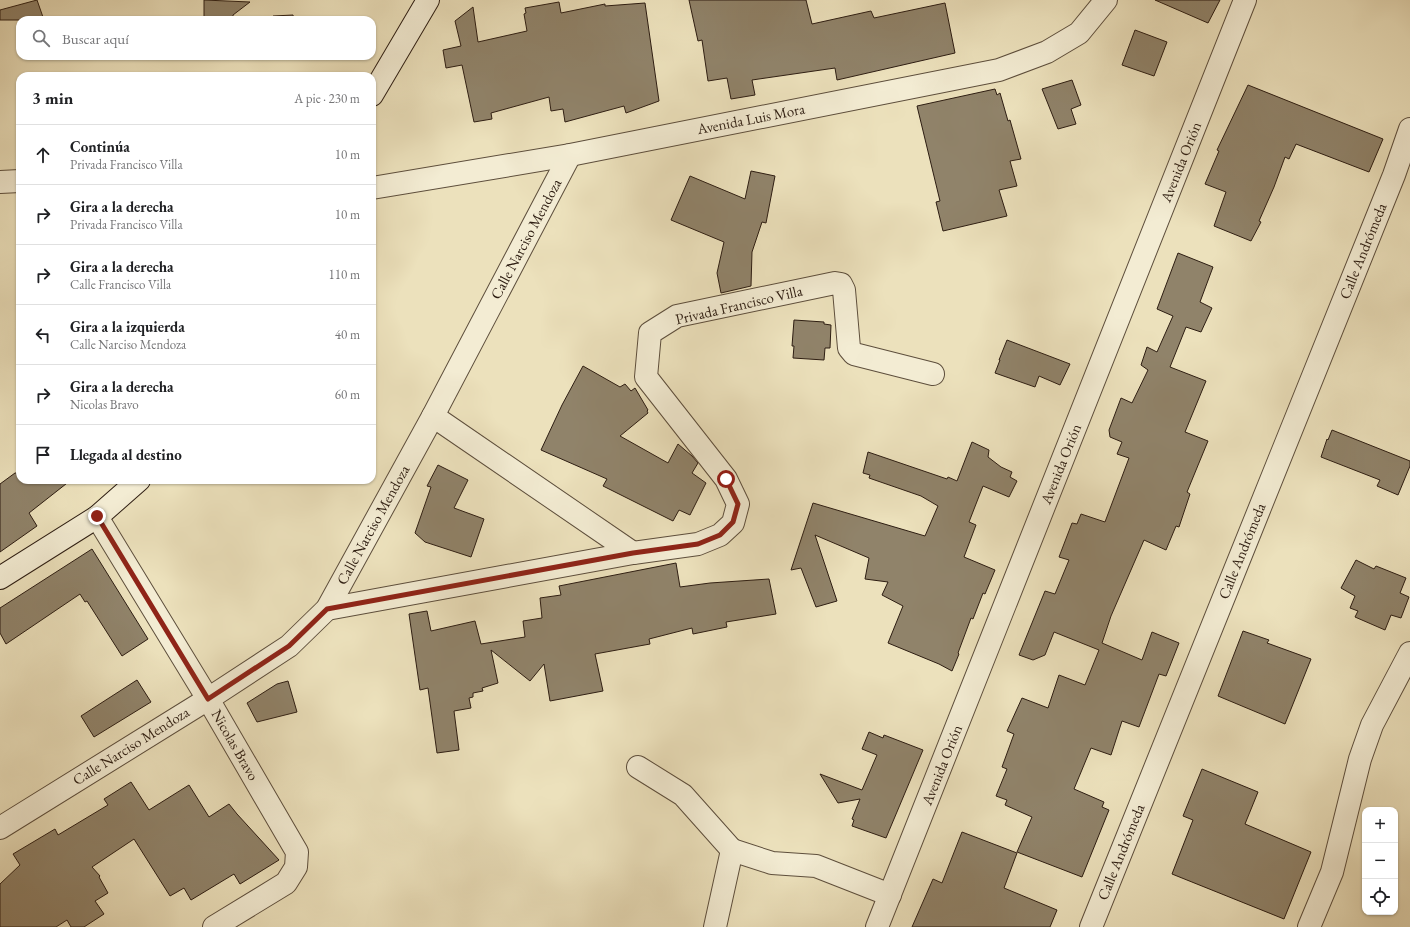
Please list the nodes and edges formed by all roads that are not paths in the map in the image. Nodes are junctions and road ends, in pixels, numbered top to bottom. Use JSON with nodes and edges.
{"nodes":[{"id":1,"x":428,"y":0,"type":"edge"},
{"id":2,"x":1106,"y":0,"type":"edge"},
{"id":3,"x":1245,"y":0,"type":"edge"},
{"id":4,"x":376,"y":88,"type":"edge"},
{"id":5,"x":1410,"y":129,"type":"edge"},
{"id":6,"x":570,"y":155,"type":"junction"},
{"id":7,"x":16,"y":181,"type":"edge"},
{"id":8,"x":0,"y":182,"type":"edge"},
{"id":9,"x":376,"y":187,"type":"edge"},
{"id":10,"x":933,"y":374,"type":"dead end"},
{"id":11,"x":433,"y":416,"type":"junction"},
{"id":12,"x":134,"y":484,"type":"edge"},
{"id":13,"x":97,"y":516,"type":"junction"},
{"id":14,"x":633,"y":553,"type":"junction"},
{"id":15,"x":0,"y":578,"type":"edge"},
{"id":16,"x":327,"y":609,"type":"junction"},
{"id":17,"x":1410,"y":653,"type":"edge"},
{"id":18,"x":208,"y":699,"type":"junction"},
{"id":19,"x":638,"y":767,"type":"dead end"},
{"id":20,"x":0,"y":828,"type":"edge"},
{"id":21,"x":732,"y":850,"type":"junction"},
{"id":22,"x":890,"y":895,"type":"junction"},
{"id":23,"x":214,"y":927,"type":"edge"},
{"id":24,"x":716,"y":927,"type":"edge"},
{"id":25,"x":877,"y":927,"type":"edge"},
{"id":26,"x":1091,"y":927,"type":"edge"},
{"id":27,"x":1309,"y":927,"type":"edge"}],
"edges":[{"from":1,"to":4,"type":"street"},
{"from":2,"to":6,"type":"street","name":"Avenida Luis Mora"},
{"from":3,"to":22,"type":"street","name":"Avenida Orión"},
{"from":5,"to":26,"type":"street","name":"Calle Andrómeda"},
{"from":6,"to":9,"type":"street","name":"Avenida Luis Mora"},
{"from":6,"to":11,"type":"street","name":"Calle Narciso Mendoza"},
{"from":7,"to":8,"type":"street"},
{"from":10,"to":14,"type":"street","name":"Privada Francisco Villa"},
{"from":11,"to":14,"type":"street"},
{"from":11,"to":16,"type":"street","name":"Calle Narciso Mendoza"},
{"from":12,"to":13,"type":"street"},
{"from":13,"to":15,"type":"street"},
{"from":13,"to":18,"type":"street","name":"Nicolas Bravo"},
{"from":14,"to":16,"type":"street"},
{"from":16,"to":18,"type":"street","name":"Calle Narciso Mendoza"},
{"from":17,"to":27,"type":"street"},
{"from":18,"to":20,"type":"street","name":"Calle Narciso Mendoza"},
{"from":18,"to":23,"type":"street","name":"Nicolas Bravo"},
{"from":19,"to":21,"type":"street"},
{"from":21,"to":22,"type":"street"},
{"from":21,"to":24,"type":"street"},
{"from":22,"to":25,"type":"street","name":"Avenida Orión"}]}
